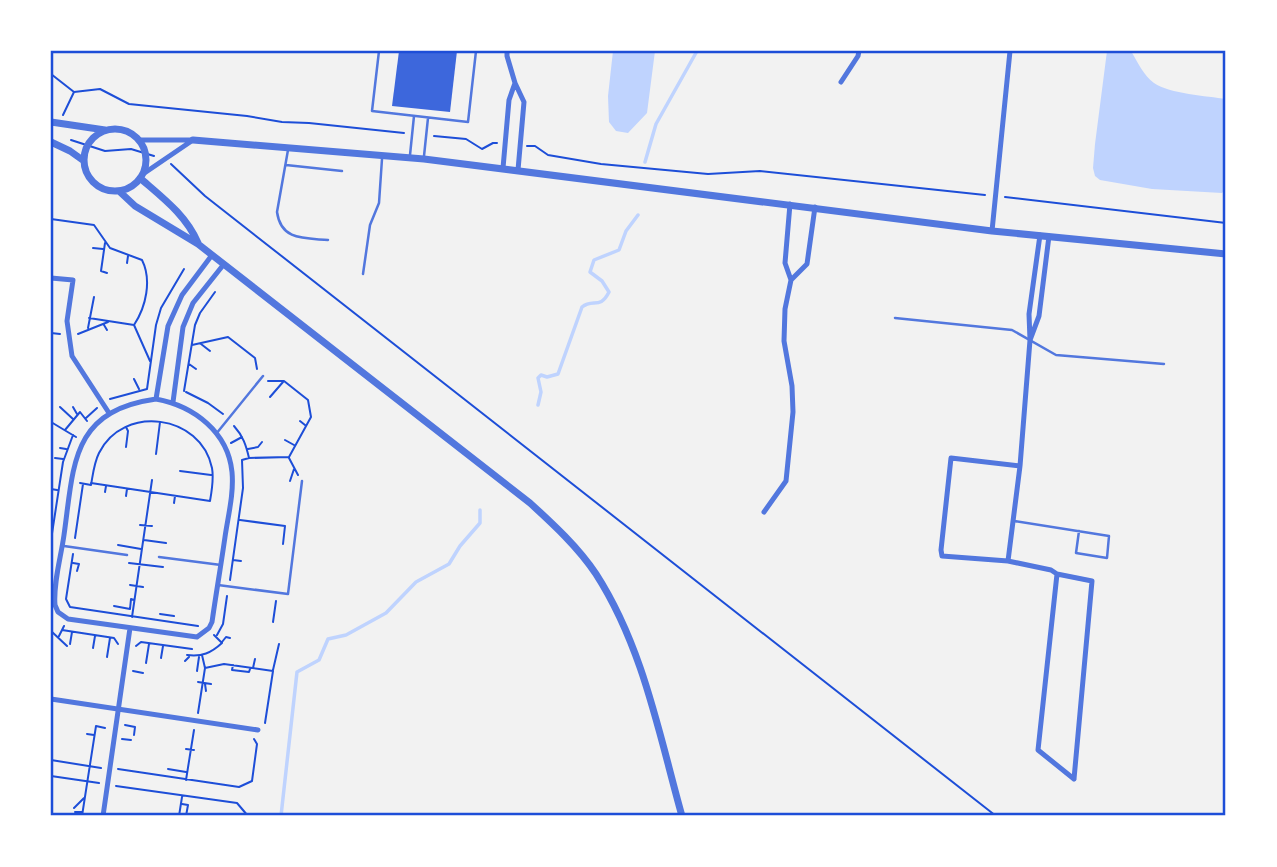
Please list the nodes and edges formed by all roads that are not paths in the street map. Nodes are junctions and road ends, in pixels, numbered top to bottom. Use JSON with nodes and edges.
{"nodes":[{"id":1,"x":379,"y":51,"type":"edge"},
{"id":2,"x":476,"y":51,"type":"edge"},
{"id":3,"x":507,"y":51,"type":"edge"},
{"id":4,"x":859,"y":51,"type":"edge"},
{"id":5,"x":1010,"y":51,"type":"edge"},
{"id":6,"x":841,"y":82,"type":"dead end"},
{"id":7,"x":515,"y":83,"type":"junction"},
{"id":8,"x":414,"y":116,"type":"junction"},
{"id":9,"x":429,"y":118,"type":"junction"},
{"id":10,"x":51,"y":122,"type":"edge"},
{"id":11,"x":506,"y":129,"type":"junction"},
{"id":12,"x":106,"y":130,"type":"junction"},
{"id":13,"x":521,"y":131,"type":"junction"},
{"id":14,"x":139,"y":140,"type":"junction"},
{"id":15,"x":193,"y":140,"type":"junction"},
{"id":16,"x":51,"y":142,"type":"edge"},
{"id":17,"x":289,"y":147,"type":"junction"},
{"id":18,"x":382,"y":156,"type":"junction"},
{"id":19,"x":409,"y":158,"type":"junction"},
{"id":20,"x":424,"y":159,"type":"junction"},
{"id":21,"x":83,"y":161,"type":"junction"},
{"id":22,"x":286,"y":165,"type":"junction"},
{"id":23,"x":503,"y":168,"type":"junction"},
{"id":24,"x":518,"y":170,"type":"junction"},
{"id":25,"x":342,"y":171,"type":"dead end"},
{"id":26,"x":142,"y":176,"type":"junction"},
{"id":27,"x":118,"y":191,"type":"junction"},
{"id":28,"x":790,"y":204,"type":"junction"},
{"id":29,"x":815,"y":207,"type":"junction"},
{"id":30,"x":992,"y":231,"type":"junction"},
{"id":31,"x":1040,"y":235,"type":"junction"},
{"id":32,"x":1049,"y":236,"type":"junction"},
{"id":33,"x":328,"y":240,"type":"dead end"},
{"id":34,"x":198,"y":244,"type":"junction"},
{"id":35,"x":1226,"y":254,"type":"edge"},
{"id":36,"x":212,"y":255,"type":"junction"},
{"id":37,"x":224,"y":264,"type":"junction"},
{"id":38,"x":363,"y":274,"type":"dead end"},
{"id":39,"x":51,"y":278,"type":"edge"},
{"id":40,"x":791,"y":280,"type":"junction"},
{"id":41,"x":895,"y":318,"type":"dead end"},
{"id":42,"x":1030,"y":340,"type":"junction"},
{"id":43,"x":1164,"y":364,"type":"dead end"},
{"id":44,"x":263,"y":376,"type":"dead end"},
{"id":45,"x":156,"y":399,"type":"junction"},
{"id":46,"x":173,"y":402,"type":"junction"},
{"id":47,"x":109,"y":413,"type":"junction"},
{"id":48,"x":216,"y":433,"type":"junction"},
{"id":49,"x":1020,"y":466,"type":"junction"},
{"id":50,"x":300,"y":481,"type":"road end"},
{"id":51,"x":764,"y":512,"type":"dead end"},
{"id":52,"x":1014,"y":521,"type":"junction"},
{"id":53,"x":1079,"y":531,"type":"junction"},
{"id":54,"x":63,"y":546,"type":"junction"},
{"id":55,"x":127,"y":555,"type":"dead end"},
{"id":56,"x":159,"y":557,"type":"dead end"},
{"id":57,"x":1008,"y":561,"type":"junction"},
{"id":58,"x":51,"y":562,"type":"edge"},
{"id":59,"x":60,"y":563,"type":"junction"},
{"id":60,"x":221,"y":565,"type":"junction"},
{"id":61,"x":1057,"y":574,"type":"junction"},
{"id":62,"x":218,"y":585,"type":"junction"},
{"id":63,"x":131,"y":625,"type":"junction"},
{"id":64,"x":51,"y":699,"type":"edge"},
{"id":65,"x":119,"y":709,"type":"junction"},
{"id":66,"x":258,"y":730,"type":"dead end"},
{"id":67,"x":103,"y":816,"type":"edge"},
{"id":68,"x":682,"y":816,"type":"edge"}],
"edges":[{"from":1,"to":8,"type":"lane"},
{"from":2,"to":9,"type":"lane"},
{"from":3,"to":7,"type":"street"},
{"from":4,"to":6,"type":"street"},
{"from":5,"to":30,"type":"street"},
{"from":7,"to":11,"type":"street"},
{"from":7,"to":13,"type":"street"},
{"from":8,"to":9,"type":"lane"},
{"from":8,"to":19,"type":"lane"},
{"from":9,"to":20,"type":"lane"},
{"from":10,"to":12,"type":"street"},
{"from":11,"to":13,"type":"street"},
{"from":11,"to":23,"type":"street"},
{"from":12,"to":14,"type":"street"},
{"from":12,"to":21,"type":"street"},
{"from":13,"to":24,"type":"street"},
{"from":14,"to":15,"type":"street"},
{"from":14,"to":26,"type":"street"},
{"from":15,"to":17,"type":"street"},
{"from":15,"to":26,"type":"street"},
{"from":16,"to":21,"type":"street"},
{"from":17,"to":18,"type":"street"},
{"from":17,"to":22,"type":"lane"},
{"from":18,"to":19,"type":"street"},
{"from":18,"to":38,"type":"lane"},
{"from":19,"to":20,"type":"street"},
{"from":20,"to":23,"type":"street"},
{"from":21,"to":27,"type":"street"},
{"from":22,"to":25,"type":"lane"},
{"from":22,"to":33,"type":"lane"},
{"from":23,"to":24,"type":"street"},
{"from":24,"to":28,"type":"street"},
{"from":26,"to":27,"type":"street"},
{"from":26,"to":34,"type":"street"},
{"from":27,"to":34,"type":"street"},
{"from":28,"to":29,"type":"street"},
{"from":28,"to":40,"type":"street"},
{"from":29,"to":30,"type":"street"},
{"from":29,"to":40,"type":"street"},
{"from":30,"to":31,"type":"street"},
{"from":31,"to":32,"type":"street"},
{"from":31,"to":42,"type":"street"},
{"from":32,"to":35,"type":"street"},
{"from":32,"to":42,"type":"street"},
{"from":34,"to":36,"type":"street"},
{"from":36,"to":37,"type":"street"},
{"from":36,"to":45,"type":"street"},
{"from":37,"to":46,"type":"street"},
{"from":37,"to":68,"type":"street"},
{"from":39,"to":47,"type":"street"},
{"from":40,"to":51,"type":"street"},
{"from":41,"to":42,"type":"lane"},
{"from":42,"to":43,"type":"lane"},
{"from":42,"to":49,"type":"street"},
{"from":44,"to":48,"type":"lane"},
{"from":45,"to":46,"type":"street"},
{"from":45,"to":47,"type":"street"},
{"from":46,"to":48,"type":"street"},
{"from":47,"to":54,"type":"street"},
{"from":48,"to":60,"type":"street"},
{"from":49,"to":52,"type":"street"},
{"from":49,"to":57,"type":"street"},
{"from":50,"to":62,"type":"lane"},
{"from":52,"to":53,"type":"lane"},
{"from":52,"to":57,"type":"street"},
{"from":53,"to":53,"type":"lane"},
{"from":54,"to":55,"type":"lane"},
{"from":54,"to":59,"type":"street"},
{"from":56,"to":60,"type":"lane"},
{"from":57,"to":61,"type":"street"},
{"from":58,"to":59,"type":"lane"},
{"from":59,"to":63,"type":"street"},
{"from":60,"to":62,"type":"street"},
{"from":61,"to":61,"type":"street"},
{"from":62,"to":63,"type":"street"},
{"from":63,"to":65,"type":"street"},
{"from":64,"to":65,"type":"street"},
{"from":65,"to":66,"type":"street"},
{"from":65,"to":67,"type":"street"}]}
